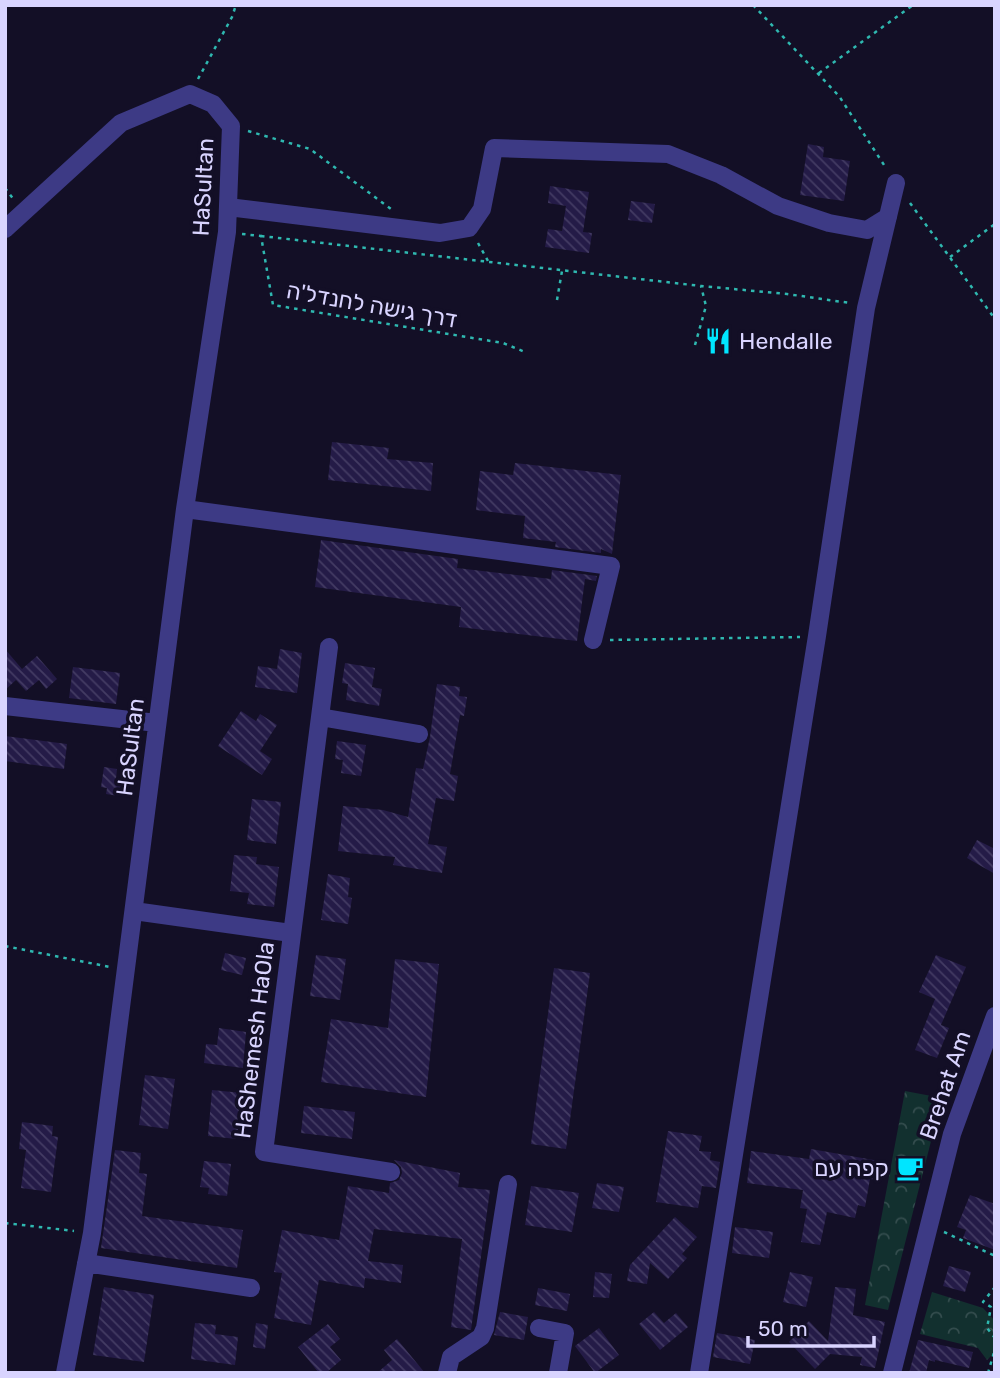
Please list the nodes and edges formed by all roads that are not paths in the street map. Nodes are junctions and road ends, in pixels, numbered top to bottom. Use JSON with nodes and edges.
{"nodes":[{"id":1,"x":896,"y":183,"type":"road end"},
{"id":2,"x":228,"y":207,"type":"junction"},
{"id":3,"x":888,"y":217,"type":"junction"},
{"id":4,"x":5,"y":229,"type":"edge"},
{"id":5,"x":185,"y":509,"type":"junction"},
{"id":6,"x":593,"y":640,"type":"road end"},
{"id":7,"x":329,"y":647,"type":"dead end"},
{"id":8,"x":5,"y":706,"type":"edge"},
{"id":9,"x":320,"y":717,"type":"junction"},
{"id":10,"x":157,"y":723,"type":"junction"},
{"id":11,"x":419,"y":734,"type":"dead end"},
{"id":12,"x":134,"y":911,"type":"junction"},
{"id":13,"x":291,"y":933,"type":"junction"},
{"id":14,"x":995,"y":1016,"type":"edge"},
{"id":15,"x":391,"y":1172,"type":"dead end"},
{"id":16,"x":508,"y":1184,"type":"dead end"},
{"id":17,"x":86,"y":1263,"type":"junction"},
{"id":18,"x":251,"y":1288,"type":"dead end"},
{"id":19,"x":538,"y":1328,"type":"dead end"},
{"id":20,"x":703,"y":1372,"type":"edge"},
{"id":21,"x":65,"y":1373,"type":"edge"},
{"id":22,"x":447,"y":1373,"type":"edge"},
{"id":23,"x":558,"y":1373,"type":"edge"},
{"id":24,"x":892,"y":1373,"type":"edge"}],
"edges":[{"from":1,"to":3,"type":"street"},
{"from":2,"to":3,"type":"street"},
{"from":2,"to":4,"type":"street","name":"HaSultan"},
{"from":2,"to":5,"type":"street","name":"HaSultan"},
{"from":3,"to":20,"type":"street"},
{"from":5,"to":6,"type":"street"},
{"from":5,"to":10,"type":"street","name":"HaSultan"},
{"from":7,"to":9,"type":"street","name":"HaShemesh HaOla"},
{"from":8,"to":10,"type":"street"},
{"from":9,"to":11,"type":"street"},
{"from":9,"to":13,"type":"street","name":"HaShemesh HaOla"},
{"from":10,"to":12,"type":"street","name":"HaSultan"},
{"from":12,"to":13,"type":"street","name":"HaShemesh HaOla"},
{"from":12,"to":17,"type":"street","name":"HaSultan"},
{"from":13,"to":15,"type":"street","name":"HaShemesh HaOla"},
{"from":14,"to":24,"type":"street","name":"Brehat Am"},
{"from":16,"to":22,"type":"street"},
{"from":17,"to":18,"type":"street"},
{"from":17,"to":21,"type":"street","name":"HaSultan"},
{"from":19,"to":23,"type":"street"}]}
